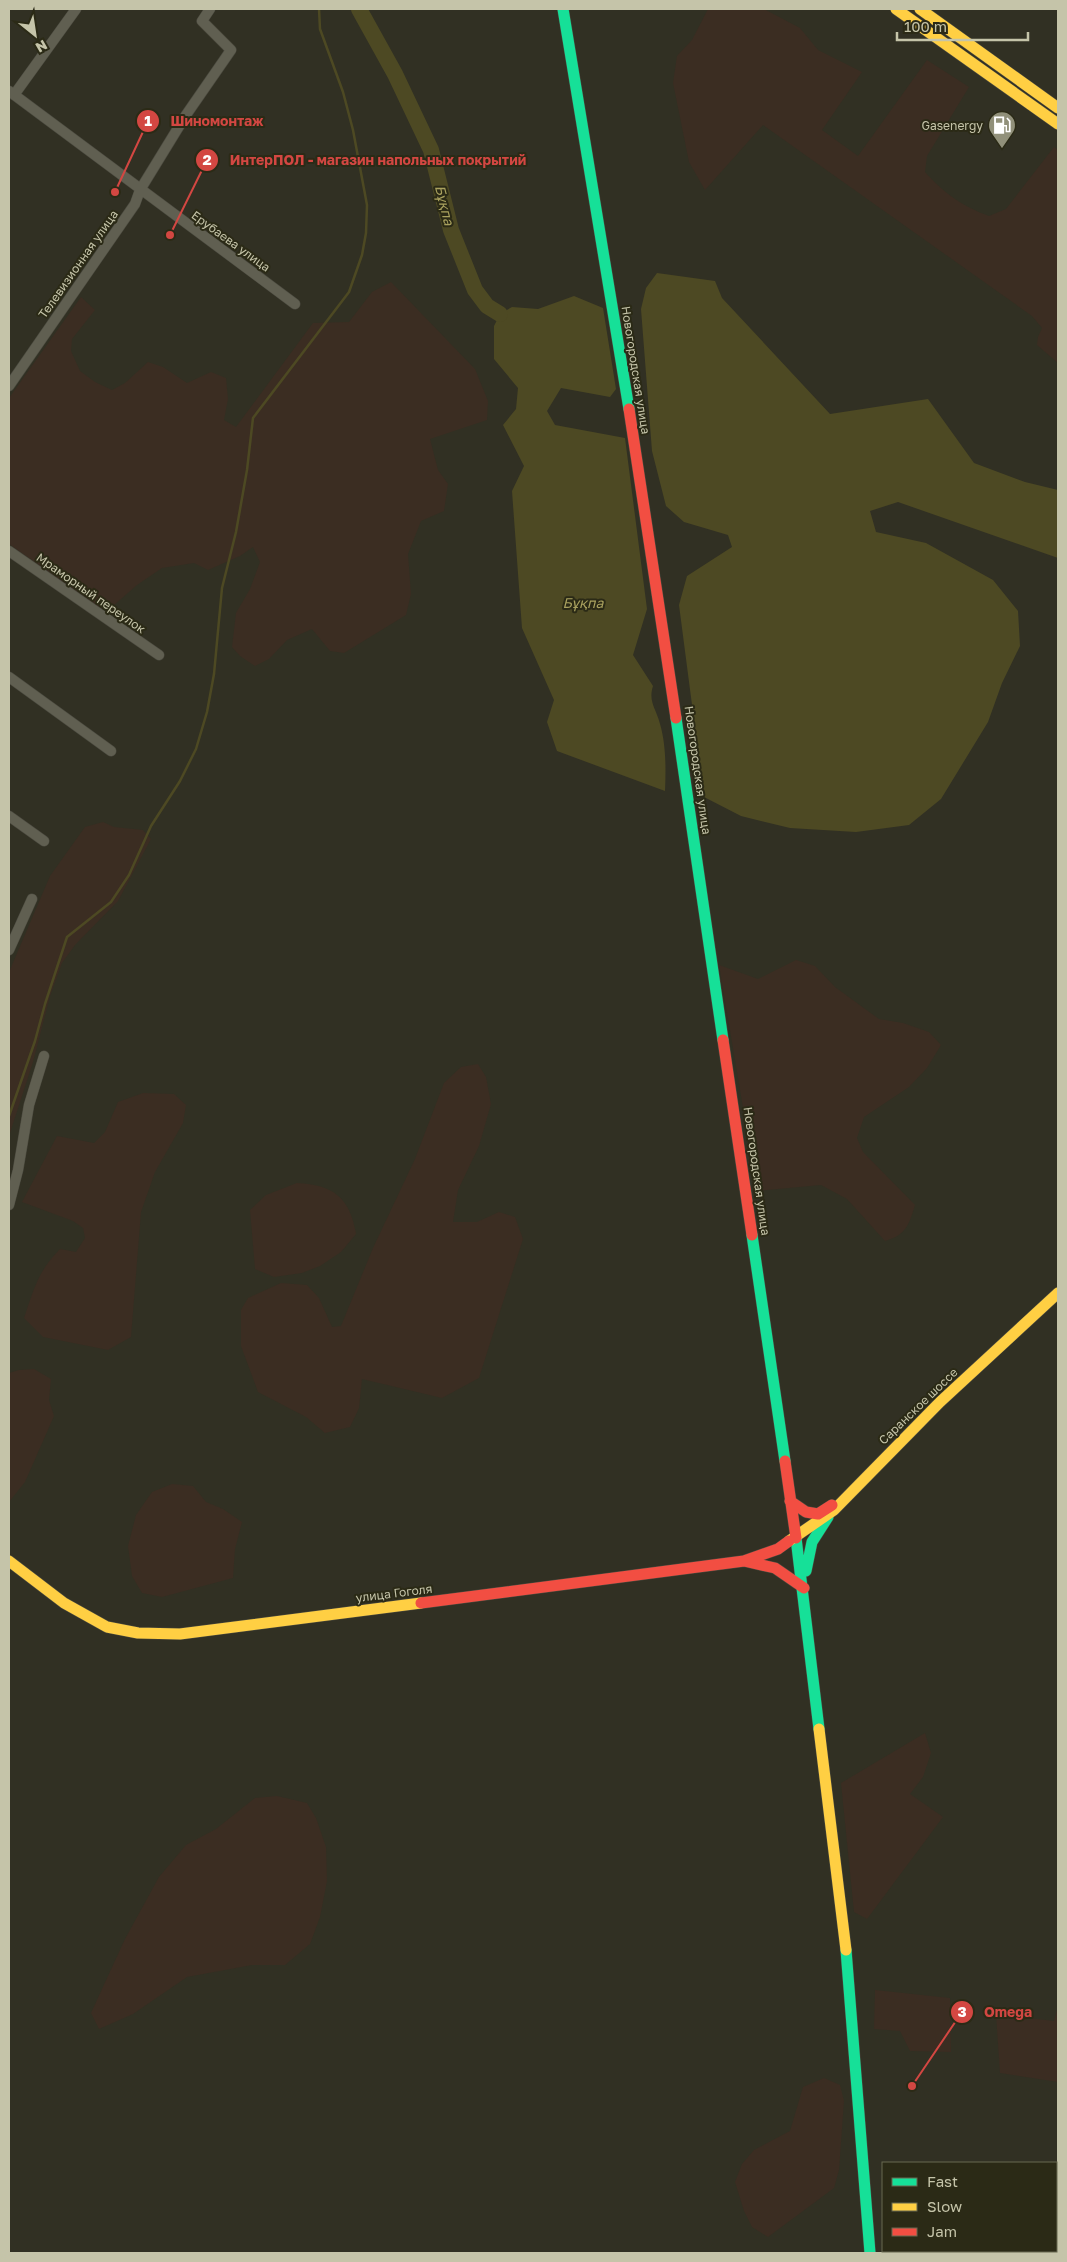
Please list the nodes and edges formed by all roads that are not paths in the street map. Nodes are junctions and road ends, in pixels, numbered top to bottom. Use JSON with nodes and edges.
{"nodes":[{"id":1,"x":76,"y":9,"type":"edge"},
{"id":2,"x":210,"y":9,"type":"edge"},
{"id":3,"x":563,"y":9,"type":"edge"},
{"id":4,"x":896,"y":9,"type":"edge"},
{"id":5,"x":920,"y":9,"type":"edge"},
{"id":6,"x":11,"y":93,"type":"edge"},
{"id":7,"x":1058,"y":108,"type":"edge"},
{"id":8,"x":1058,"y":124,"type":"edge"},
{"id":9,"x":140,"y":190,"type":"junction"},
{"id":10,"x":295,"y":304,"type":"dead end"},
{"id":11,"x":9,"y":386,"type":"edge"},
{"id":12,"x":9,"y":551,"type":"edge"},
{"id":13,"x":158,"y":655,"type":"dead end"},
{"id":14,"x":9,"y":677,"type":"edge"},
{"id":15,"x":111,"y":751,"type":"dead end"},
{"id":16,"x":9,"y":816,"type":"edge"},
{"id":17,"x":44,"y":841,"type":"dead end"},
{"id":18,"x":32,"y":899,"type":"dead end"},
{"id":19,"x":9,"y":948,"type":"edge"},
{"id":20,"x":44,"y":1056,"type":"dead end"},
{"id":21,"x":9,"y":1205,"type":"edge"},
{"id":22,"x":1058,"y":1293,"type":"edge"},
{"id":23,"x":846,"y":1497,"type":"junction"},
{"id":24,"x":790,"y":1502,"type":"junction"},
{"id":25,"x":834,"y":1510,"type":"junction"},
{"id":26,"x":796,"y":1538,"type":"junction"},
{"id":27,"x":9,"y":1561,"type":"edge"},
{"id":28,"x":744,"y":1561,"type":"junction"},
{"id":29,"x":804,"y":1588,"type":"junction"},
{"id":30,"x":870,"y":2253,"type":"edge"}],
"edges":[{"from":1,"to":6,"type":"street"},
{"from":2,"to":9,"type":"street","name":"Телевизионная улица"},
{"from":3,"to":24,"type":"main road","name":"Новогородская улица"},
{"from":4,"to":8,"type":"main road"},
{"from":5,"to":7,"type":"main road"},
{"from":6,"to":9,"type":"street","name":"Ерубаева улица"},
{"from":9,"to":10,"type":"street","name":"Ерубаева улица"},
{"from":9,"to":11,"type":"street","name":"Телевизионная улица"},
{"from":12,"to":13,"type":"street","name":"Мраморный переулок"},
{"from":14,"to":15,"type":"street"},
{"from":16,"to":17,"type":"street"},
{"from":18,"to":19,"type":"street"},
{"from":20,"to":21,"type":"street"},
{"from":22,"to":23,"type":"main road","name":"Саранское шоссе"},
{"from":23,"to":24,"type":"main road"},
{"from":23,"to":25,"type":"main road","name":"Саранское шоссе"},
{"from":24,"to":26,"type":"main road","name":"Новогородская улица"},
{"from":25,"to":26,"type":"main road","name":"Саранское шоссе"},
{"from":25,"to":29,"type":"main road"},
{"from":26,"to":28,"type":"main road","name":"улица Гоголя"},
{"from":26,"to":29,"type":"main road","name":"Новогородская улица"},
{"from":27,"to":28,"type":"main road","name":"улица Гоголя"},
{"from":28,"to":29,"type":"main road"},
{"from":29,"to":30,"type":"main road"}]}
